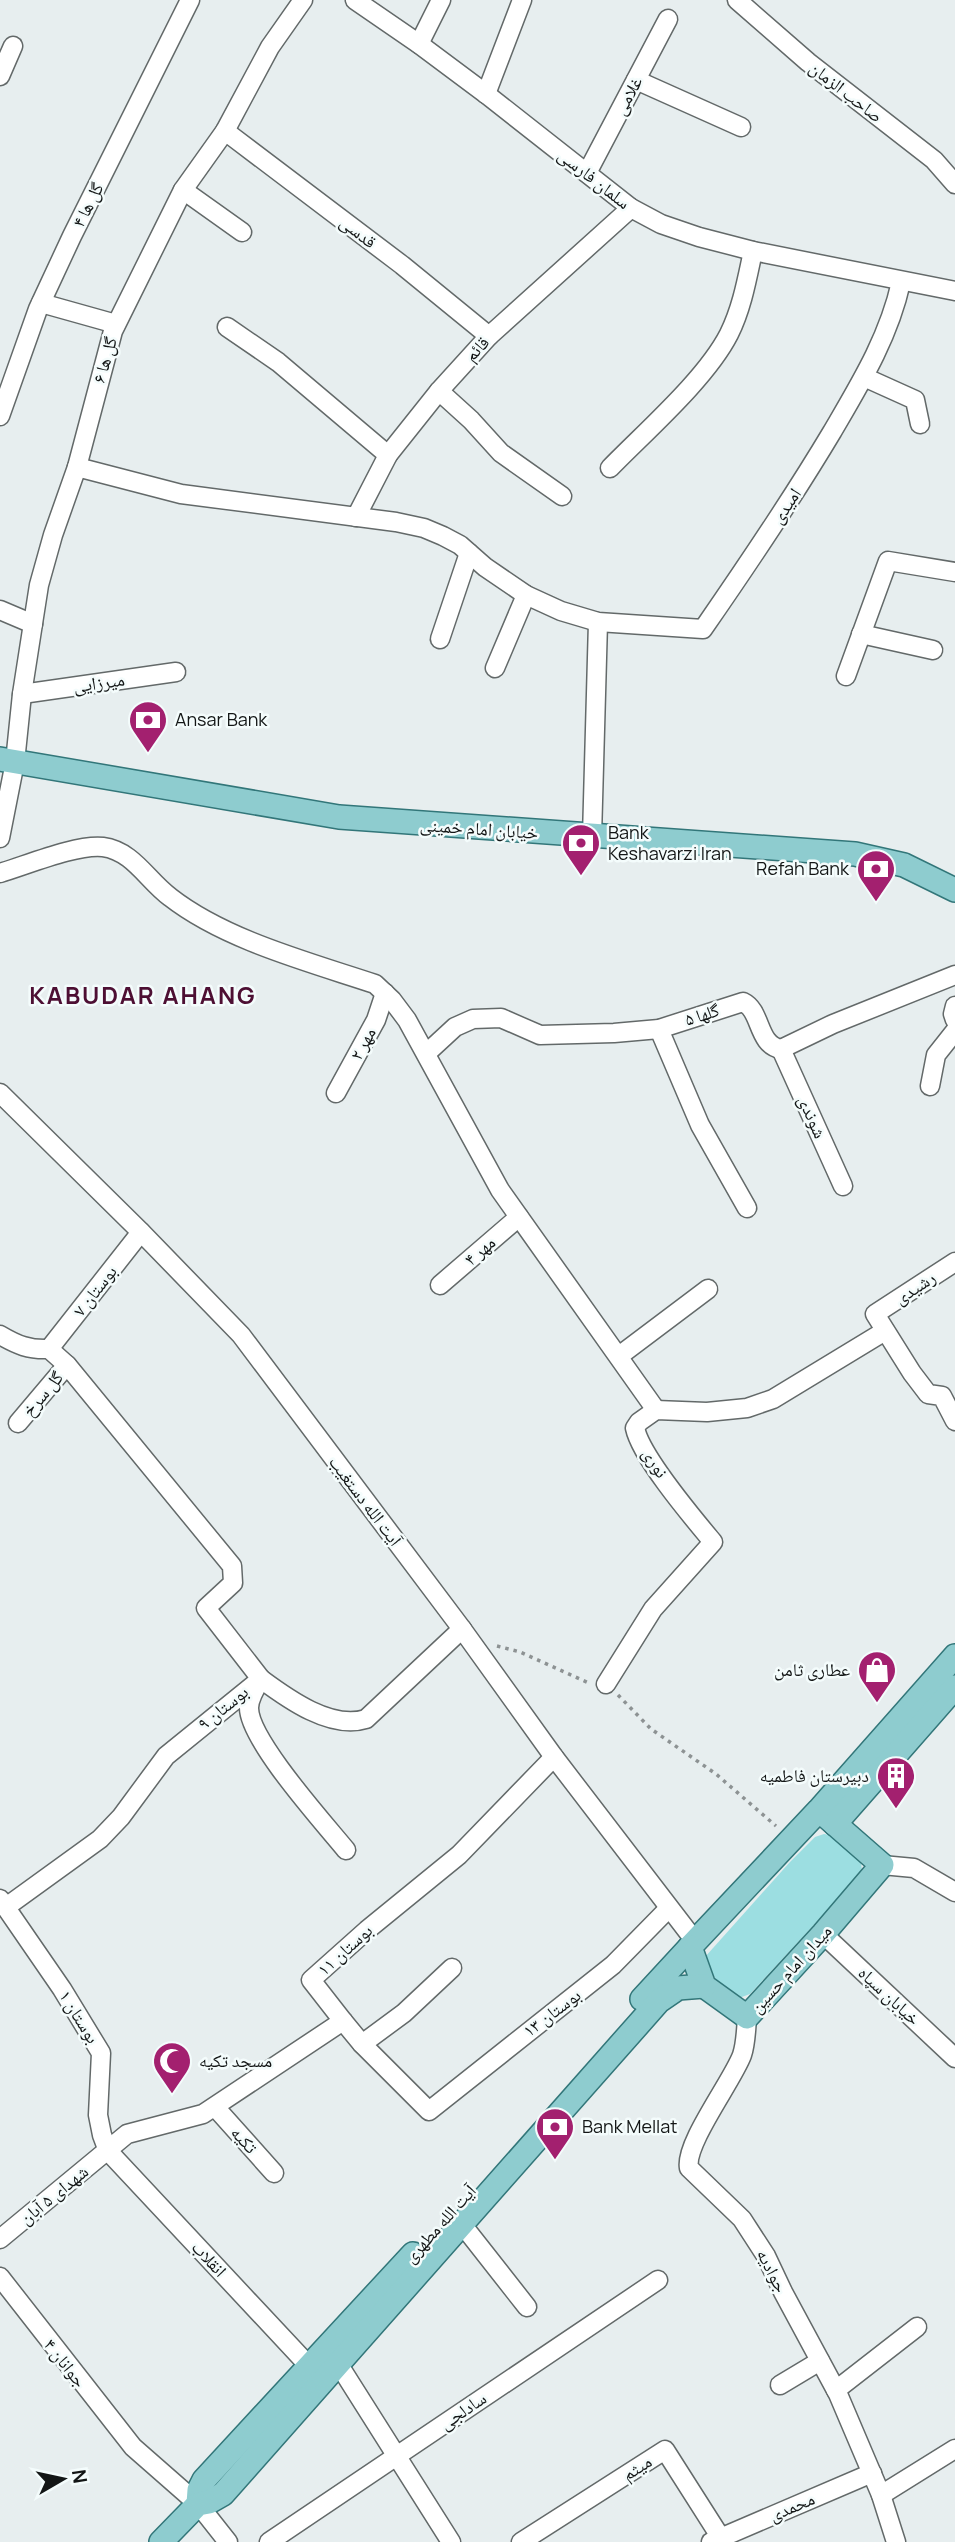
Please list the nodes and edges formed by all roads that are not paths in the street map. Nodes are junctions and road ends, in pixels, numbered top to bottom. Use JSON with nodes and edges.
{"nodes":[{"id":1,"x":190,"y":0,"type":"edge"},
{"id":2,"x":303,"y":0,"type":"edge"},
{"id":3,"x":355,"y":0,"type":"edge"},
{"id":4,"x":441,"y":0,"type":"edge"},
{"id":5,"x":522,"y":0,"type":"edge"},
{"id":6,"x":737,"y":0,"type":"edge"},
{"id":7,"x":668,"y":19,"type":"dead end"},
{"id":8,"x":419,"y":44,"type":"junction"},
{"id":9,"x":13,"y":46,"type":"dead end"},
{"id":10,"x":0,"y":75,"type":"edge"},
{"id":11,"x":636,"y":80,"type":"junction"},
{"id":12,"x":486,"y":94,"type":"junction"},
{"id":13,"x":741,"y":127,"type":"dead end"},
{"id":14,"x":225,"y":131,"type":"junction"},
{"id":15,"x":587,"y":173,"type":"junction"},
{"id":16,"x":955,"y":184,"type":"edge"},
{"id":17,"x":183,"y":190,"type":"junction"},
{"id":18,"x":631,"y":208,"type":"junction"},
{"id":19,"x":242,"y":232,"type":"dead end"},
{"id":20,"x":753,"y":251,"type":"junction"},
{"id":21,"x":901,"y":282,"type":"junction"},
{"id":22,"x":955,"y":291,"type":"edge"},
{"id":23,"x":41,"y":303,"type":"junction"},
{"id":24,"x":116,"y":324,"type":"junction"},
{"id":25,"x":227,"y":327,"type":"dead end"},
{"id":26,"x":489,"y":336,"type":"junction"},
{"id":27,"x":864,"y":377,"type":"junction"},
{"id":28,"x":439,"y":391,"type":"junction"},
{"id":29,"x":0,"y":416,"type":"edge"},
{"id":30,"x":920,"y":424,"type":"dead end"},
{"id":31,"x":388,"y":455,"type":"junction"},
{"id":32,"x":77,"y":467,"type":"junction"},
{"id":33,"x":610,"y":468,"type":"dead end"},
{"id":34,"x":562,"y":496,"type":"dead end"},
{"id":35,"x":356,"y":517,"type":"junction"},
{"id":36,"x":469,"y":552,"type":"junction"},
{"id":37,"x":955,"y":572,"type":"edge"},
{"id":38,"x":526,"y":595,"type":"junction"},
{"id":39,"x":0,"y":610,"type":"edge"},
{"id":40,"x":598,"y":622,"type":"junction"},
{"id":41,"x":33,"y":624,"type":"junction"},
{"id":42,"x":861,"y":634,"type":"junction"},
{"id":43,"x":440,"y":639,"type":"dead end"},
{"id":44,"x":933,"y":650,"type":"dead end"},
{"id":45,"x":495,"y":668,"type":"dead end"},
{"id":46,"x":176,"y":672,"type":"dead end"},
{"id":47,"x":846,"y":676,"type":"dead end"},
{"id":48,"x":22,"y":694,"type":"junction"},
{"id":49,"x":8,"y":760,"type":"edge"},
{"id":50,"x":592,"y":837,"type":"junction"},
{"id":51,"x":0,"y":838,"type":"edge"},
{"id":52,"x":0,"y":873,"type":"edge"},
{"id":53,"x":955,"y":890,"type":"edge"},
{"id":54,"x":955,"y":975,"type":"edge"},
{"id":55,"x":385,"y":993,"type":"junction"},
{"id":56,"x":955,"y":1006,"type":"edge"},
{"id":57,"x":955,"y":1020,"type":"edge"},
{"id":58,"x":659,"y":1029,"type":"junction"},
{"id":59,"x":955,"y":1031,"type":"edge"},
{"id":60,"x":424,"y":1049,"type":"junction"},
{"id":61,"x":781,"y":1049,"type":"junction"},
{"id":62,"x":930,"y":1086,"type":"dead end"},
{"id":63,"x":0,"y":1093,"type":"edge"},
{"id":64,"x":336,"y":1093,"type":"dead end"},
{"id":65,"x":844,"y":1186,"type":"dead end"},
{"id":66,"x":747,"y":1208,"type":"dead end"},
{"id":67,"x":519,"y":1217,"type":"junction"},
{"id":68,"x":141,"y":1232,"type":"junction"},
{"id":69,"x":955,"y":1262,"type":"edge"},
{"id":70,"x":440,"y":1285,"type":"dead end"},
{"id":71,"x":708,"y":1289,"type":"dead end"},
{"id":72,"x":886,"y":1331,"type":"junction"},
{"id":73,"x":0,"y":1335,"type":"edge"},
{"id":74,"x":49,"y":1349,"type":"junction"},
{"id":75,"x":619,"y":1356,"type":"junction"},
{"id":76,"x":67,"y":1365,"type":"junction"},
{"id":77,"x":656,"y":1410,"type":"junction"},
{"id":78,"x":955,"y":1421,"type":"edge"},
{"id":79,"x":18,"y":1423,"type":"dead end"},
{"id":80,"x":466,"y":1634,"type":"junction"},
{"id":81,"x":955,"y":1656,"type":"edge"},
{"id":82,"x":261,"y":1678,"type":"junction"},
{"id":83,"x":606,"y":1684,"type":"road end"},
{"id":84,"x":955,"y":1687,"type":"edge"},
{"id":85,"x":554,"y":1757,"type":"junction"},
{"id":86,"x":827,"y":1817,"type":"junction"},
{"id":87,"x":346,"y":1850,"type":"dead end"},
{"id":88,"x":882,"y":1865,"type":"junction"},
{"id":89,"x":955,"y":1892,"type":"edge"},
{"id":90,"x":3,"y":1903,"type":"edge"},
{"id":91,"x":669,"y":1908,"type":"junction"},
{"id":92,"x":823,"y":1934,"type":"junction"},
{"id":93,"x":693,"y":1944,"type":"junction"},
{"id":94,"x":452,"y":1968,"type":"dead end"},
{"id":95,"x":704,"y":1986,"type":"junction"},
{"id":96,"x":747,"y":2017,"type":"junction"},
{"id":97,"x":343,"y":2021,"type":"junction"},
{"id":98,"x":362,"y":2044,"type":"junction"},
{"id":99,"x":955,"y":2058,"type":"edge"},
{"id":100,"x":215,"y":2107,"type":"junction"},
{"id":101,"x":108,"y":2151,"type":"junction"},
{"id":102,"x":274,"y":2173,"type":"dead end"},
{"id":103,"x":461,"y":2223,"type":"junction"},
{"id":104,"x":0,"y":2239,"type":"edge"},
{"id":105,"x":0,"y":2277,"type":"edge"},
{"id":106,"x":658,"y":2280,"type":"dead end"},
{"id":107,"x":527,"y":2307,"type":"dead end"},
{"id":108,"x":917,"y":2327,"type":"dead end"},
{"id":109,"x":820,"y":2361,"type":"junction"},
{"id":110,"x":339,"y":2365,"type":"junction"},
{"id":111,"x":309,"y":2366,"type":"junction"},
{"id":112,"x":780,"y":2385,"type":"dead end"},
{"id":113,"x":836,"y":2390,"type":"junction"},
{"id":114,"x":955,"y":2449,"type":"edge"},
{"id":115,"x":397,"y":2456,"type":"junction"},
{"id":116,"x":872,"y":2473,"type":"junction"},
{"id":117,"x":881,"y":2495,"type":"junction"},
{"id":118,"x":198,"y":2504,"type":"junction"},
{"id":119,"x":716,"y":2540,"type":"edge"},
{"id":120,"x":161,"y":2542,"type":"edge"},
{"id":121,"x":228,"y":2542,"type":"edge"},
{"id":122,"x":269,"y":2542,"type":"edge"},
{"id":123,"x":451,"y":2542,"type":"edge"},
{"id":124,"x":521,"y":2542,"type":"edge"},
{"id":125,"x":896,"y":2542,"type":"edge"}],
"edges":[{"from":1,"to":23,"type":"street","name":"گل ها ۴"},
{"from":2,"to":14,"type":"street","name":"گل ها ۶"},
{"from":3,"to":8,"type":"street","name":"سلمان فارسی"},
{"from":4,"to":8,"type":"street"},
{"from":5,"to":12,"type":"street"},
{"from":6,"to":16,"type":"street","name":"صاحب الزمان"},
{"from":7,"to":11,"type":"street","name":"غلامی"},
{"from":8,"to":12,"type":"street","name":"سلمان فارسی"},
{"from":9,"to":10,"type":"street"},
{"from":11,"to":13,"type":"street"},
{"from":11,"to":15,"type":"street","name":"غلامی"},
{"from":12,"to":15,"type":"street","name":"سلمان فارسی"},
{"from":14,"to":17,"type":"street","name":"گل ها ۶"},
{"from":14,"to":26,"type":"street","name":"قدسی"},
{"from":15,"to":18,"type":"street","name":"سلمان فارسی"},
{"from":17,"to":19,"type":"street"},
{"from":17,"to":24,"type":"street","name":"گل ها ۶"},
{"from":18,"to":20,"type":"street","name":"سلمان فارسی"},
{"from":18,"to":26,"type":"street","name":"قائم"},
{"from":20,"to":21,"type":"street","name":"سلمان فارسی"},
{"from":20,"to":33,"type":"street"},
{"from":21,"to":22,"type":"street","name":"سلمان فارسی"},
{"from":21,"to":27,"type":"street","name":"امیدی"},
{"from":23,"to":24,"type":"street"},
{"from":23,"to":29,"type":"street","name":"گل ها ۴"},
{"from":24,"to":32,"type":"street","name":"گل ها ۶"},
{"from":25,"to":31,"type":"street"},
{"from":26,"to":28,"type":"street","name":"قائم"},
{"from":27,"to":30,"type":"street"},
{"from":27,"to":40,"type":"street","name":"امیدی"},
{"from":28,"to":31,"type":"street","name":"قائم"},
{"from":28,"to":34,"type":"street"},
{"from":31,"to":35,"type":"street","name":"قائم"},
{"from":32,"to":35,"type":"street"},
{"from":32,"to":41,"type":"street","name":"گل ها ۶"},
{"from":35,"to":36,"type":"street"},
{"from":36,"to":38,"type":"street"},
{"from":36,"to":43,"type":"street"},
{"from":37,"to":42,"type":"street"},
{"from":38,"to":40,"type":"street"},
{"from":38,"to":45,"type":"street"},
{"from":39,"to":41,"type":"street"},
{"from":40,"to":50,"type":"street"},
{"from":41,"to":48,"type":"street","name":"گل ها ۶"},
{"from":42,"to":44,"type":"street"},
{"from":42,"to":47,"type":"street"},
{"from":46,"to":48,"type":"street","name":"میرزایی"},
{"from":48,"to":49,"type":"street","name":"گل ها ۶"},
{"from":49,"to":50,"type":"main road","name":"خیابان امام خمینی"},
{"from":49,"to":51,"type":"street","name":"گل ها ۶"},
{"from":50,"to":53,"type":"main road","name":"خیابان امام خمینی"},
{"from":52,"to":55,"type":"street"},
{"from":54,"to":61,"type":"street"},
{"from":55,"to":60,"type":"street"},
{"from":55,"to":64,"type":"street","name":"مهر ۲"},
{"from":56,"to":57,"type":"street"},
{"from":58,"to":60,"type":"street","name":"گلها ۵"},
{"from":58,"to":61,"type":"street","name":"گلها ۵"},
{"from":58,"to":66,"type":"street"},
{"from":59,"to":62,"type":"street"},
{"from":60,"to":67,"type":"street"},
{"from":61,"to":65,"type":"street","name":"شوندی"},
{"from":63,"to":68,"type":"street","name":"آیت الله دستغیب"},
{"from":67,"to":70,"type":"street","name":"مهر ۴"},
{"from":67,"to":75,"type":"street"},
{"from":68,"to":74,"type":"street","name":"بوستان ۷"},
{"from":68,"to":80,"type":"street","name":"آیت الله دستغیب"},
{"from":69,"to":72,"type":"street","name":"رشیدی"},
{"from":71,"to":75,"type":"street"},
{"from":72,"to":77,"type":"street"},
{"from":72,"to":78,"type":"street"},
{"from":73,"to":74,"type":"street"},
{"from":74,"to":76,"type":"street"},
{"from":75,"to":77,"type":"street"},
{"from":76,"to":79,"type":"street","name":"گل سرخ"},
{"from":76,"to":82,"type":"street"},
{"from":77,"to":83,"type":"street","name":"نوری"},
{"from":80,"to":82,"type":"street","name":"بوستان ۹"},
{"from":80,"to":85,"type":"street","name":"آیت الله دستغیب"},
{"from":81,"to":86,"type":"main road"},
{"from":82,"to":87,"type":"street"},
{"from":82,"to":90,"type":"street","name":"بوستان ۹"},
{"from":84,"to":86,"type":"main road"},
{"from":85,"to":91,"type":"street","name":"آیت الله دستغیب"},
{"from":85,"to":97,"type":"street","name":"بوستان ۱۱"},
{"from":86,"to":88,"type":"main road"},
{"from":86,"to":93,"type":"main road"},
{"from":88,"to":89,"type":"street"},
{"from":88,"to":92,"type":"main road","name":"میدان امام حسین"},
{"from":90,"to":101,"type":"street","name":"بوستان ۱"},
{"from":91,"to":93,"type":"street","name":"آیت الله دستغیب"},
{"from":91,"to":98,"type":"street","name":"بوستان ۱۳"},
{"from":92,"to":96,"type":"main road","name":"میدان امام حسین"},
{"from":92,"to":99,"type":"street","name":"خیابان سپاه"},
{"from":93,"to":95,"type":"main road"},
{"from":93,"to":111,"type":"main road","name":"آیت الله مطهری"},
{"from":94,"to":98,"type":"street"},
{"from":95,"to":96,"type":"main road","name":"میدان امام حسین"},
{"from":95,"to":103,"type":"main road","name":"آیت الله مطهری"},
{"from":96,"to":109,"type":"street","name":"جوادیه"},
{"from":97,"to":98,"type":"street"},
{"from":97,"to":100,"type":"street"},
{"from":100,"to":101,"type":"street"},
{"from":100,"to":102,"type":"street","name":"تکیه"},
{"from":101,"to":104,"type":"street","name":"شهدای ۵ آبان"},
{"from":101,"to":111,"type":"street","name":"انقلاب"},
{"from":103,"to":107,"type":"street"},
{"from":103,"to":110,"type":"main road","name":"آیت الله مطهری"},
{"from":105,"to":118,"type":"street","name":"جوانان ۴"},
{"from":106,"to":115,"type":"street","name":"سادلجی"},
{"from":108,"to":113,"type":"street"},
{"from":109,"to":112,"type":"street"},
{"from":109,"to":113,"type":"street","name":"جوادیه"},
{"from":110,"to":115,"type":"street"},
{"from":110,"to":118,"type":"main road","name":"آیت الله مطهری"},
{"from":111,"to":118,"type":"main road","name":"آیت الله مطهری"},
{"from":113,"to":116,"type":"street","name":"جوادیه"},
{"from":114,"to":117,"type":"street"},
{"from":115,"to":122,"type":"street","name":"سادلجی"},
{"from":115,"to":123,"type":"street"},
{"from":116,"to":117,"type":"street","name":"جوادیه"},
{"from":116,"to":119,"type":"street","name":"محمدی"},
{"from":117,"to":125,"type":"street","name":"جوادیه"},
{"from":118,"to":120,"type":"main road","name":"آیت الله مطهری"},
{"from":118,"to":121,"type":"street","name":"جوانان ۴"},
{"from":119,"to":124,"type":"street","name":"میثم"}]}
